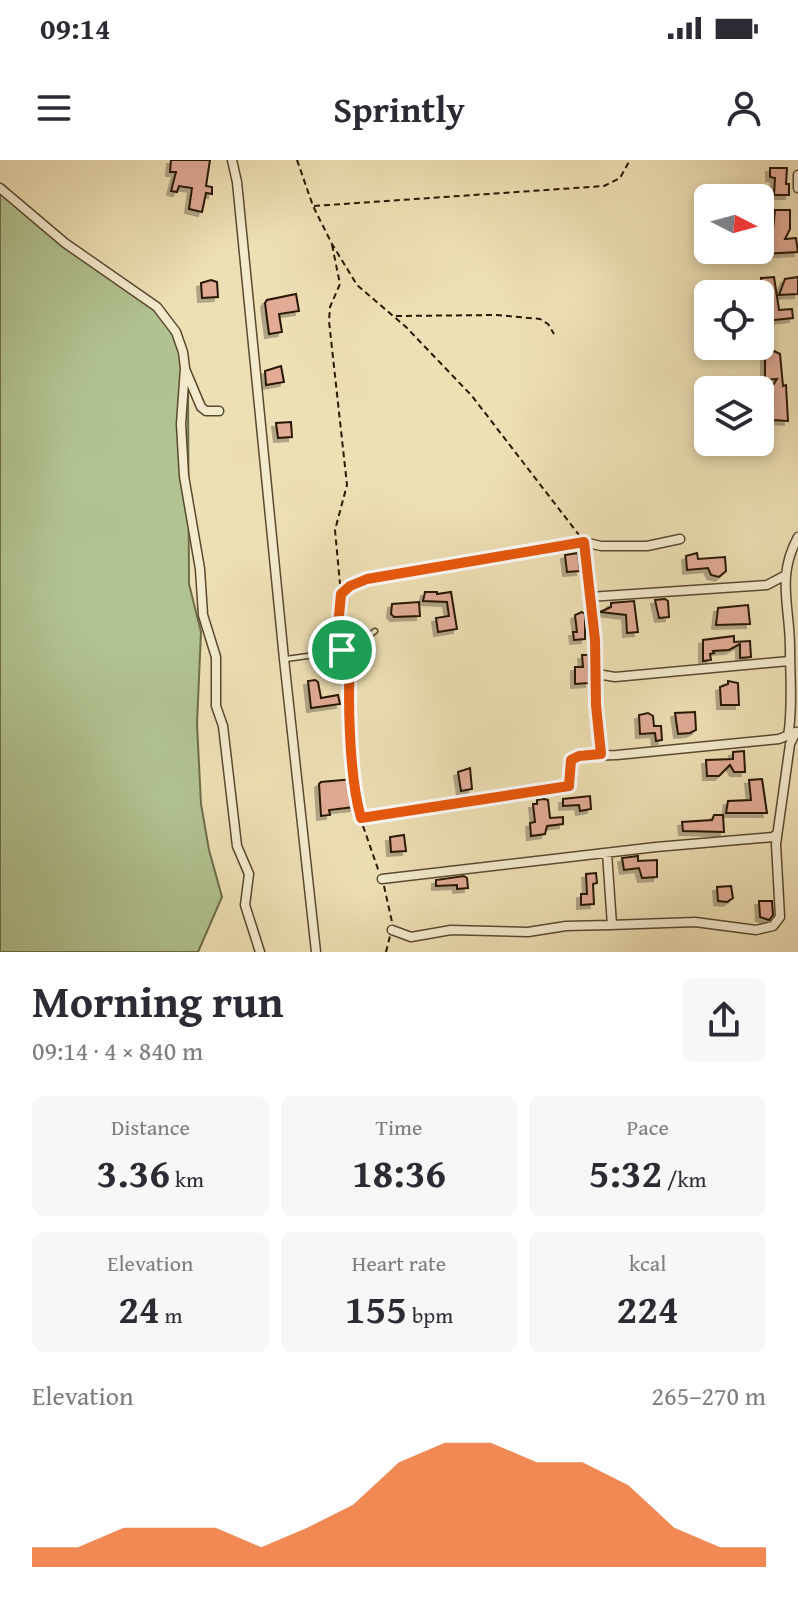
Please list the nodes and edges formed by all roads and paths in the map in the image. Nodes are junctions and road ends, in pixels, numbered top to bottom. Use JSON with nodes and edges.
{"nodes":[{"id":1,"x":232,"y":160,"type":"edge"},
{"id":2,"x":297,"y":160,"type":"edge"},
{"id":3,"x":630,"y":160,"type":"edge"},
{"id":4,"x":798,"y":175,"type":"edge"},
{"id":5,"x":0,"y":188,"type":"edge"},
{"id":6,"x":798,"y":188,"type":"edge"},
{"id":7,"x":313,"y":206,"type":"junction"},
{"id":8,"x":332,"y":244,"type":"junction"},
{"id":9,"x":394,"y":316,"type":"junction"},
{"id":10,"x":554,"y":334,"type":"dead end"},
{"id":11,"x":185,"y":368,"type":"junction"},
{"id":12,"x":219,"y":411,"type":"dead end"},
{"id":13,"x":798,"y":537,"type":"edge"},
{"id":14,"x":680,"y":539,"type":"dead end"},
{"id":15,"x":584,"y":542,"type":"junction"},
{"id":16,"x":784,"y":576,"type":"junction"},
{"id":17,"x":341,"y":594,"type":"junction"},
{"id":18,"x":589,"y":597,"type":"junction"},
{"id":19,"x":375,"y":631,"type":"dead end"},
{"id":20,"x":342,"y":650,"type":"junction"},
{"id":21,"x":351,"y":650,"type":"junction"},
{"id":22,"x":284,"y":659,"type":"junction"},
{"id":23,"x":789,"y":661,"type":"junction"},
{"id":24,"x":597,"y":674,"type":"junction"},
{"id":25,"x":788,"y":736,"type":"junction"},
{"id":26,"x":601,"y":754,"type":"junction"},
{"id":27,"x":361,"y":818,"type":"junction"},
{"id":28,"x":777,"y":834,"type":"junction"},
{"id":29,"x":607,"y":853,"type":"junction"},
{"id":30,"x":382,"y":879,"type":"junction"},
{"id":31,"x":612,"y":925,"type":"junction"},
{"id":32,"x":392,"y":930,"type":"junction"},
{"id":33,"x":260,"y":952,"type":"edge"},
{"id":34,"x":316,"y":952,"type":"edge"},
{"id":35,"x":386,"y":952,"type":"edge"}],
"edges":[{"from":1,"to":22,"type":"street"},
{"from":2,"to":7,"type":"path"},
{"from":3,"to":7,"type":"path"},
{"from":4,"to":6,"type":"street"},
{"from":5,"to":11,"type":"street"},
{"from":7,"to":8,"type":"path"},
{"from":8,"to":9,"type":"path"},
{"from":8,"to":17,"type":"path"},
{"from":9,"to":10,"type":"path"},
{"from":9,"to":15,"type":"path"},
{"from":11,"to":12,"type":"street"},
{"from":11,"to":33,"type":"street"},
{"from":13,"to":16,"type":"street"},
{"from":14,"to":15,"type":"street"},
{"from":15,"to":17,"type":"street"},
{"from":15,"to":18,"type":"street"},
{"from":16,"to":18,"type":"street"},
{"from":16,"to":23,"type":"street"},
{"from":17,"to":20,"type":"path"},
{"from":18,"to":24,"type":"street"},
{"from":19,"to":21,"type":"lane"},
{"from":20,"to":21,"type":"lane"},
{"from":20,"to":22,"type":"lane"},
{"from":21,"to":27,"type":"path"},
{"from":22,"to":34,"type":"street"},
{"from":23,"to":24,"type":"street"},
{"from":23,"to":25,"type":"street"},
{"from":24,"to":26,"type":"street"},
{"from":25,"to":26,"type":"street"},
{"from":25,"to":28,"type":"street"},
{"from":26,"to":27,"type":"street"},
{"from":27,"to":30,"type":"path"},
{"from":28,"to":29,"type":"street"},
{"from":28,"to":31,"type":"street"},
{"from":29,"to":30,"type":"street"},
{"from":29,"to":31,"type":"street"},
{"from":30,"to":32,"type":"path"},
{"from":31,"to":32,"type":"street"},
{"from":32,"to":35,"type":"path"}]}
